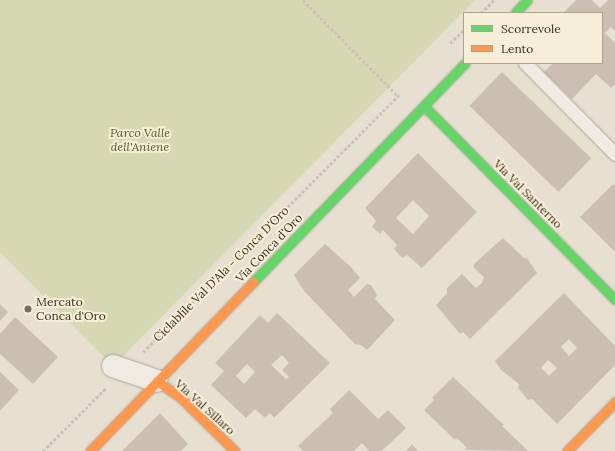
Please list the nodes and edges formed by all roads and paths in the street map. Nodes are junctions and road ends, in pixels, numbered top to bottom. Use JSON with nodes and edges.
{"nodes":[{"id":1,"x":303,"y":0,"type":"edge"},
{"id":2,"x":494,"y":0,"type":"edge"},
{"id":3,"x":527,"y":0,"type":"edge"},
{"id":4,"x":482,"y":12,"type":"edge"},
{"id":5,"x":516,"y":12,"type":"edge"},
{"id":6,"x":465,"y":64,"type":"edge"},
{"id":7,"x":526,"y":64,"type":"edge"},
{"id":8,"x":398,"y":96,"type":"junction"},
{"id":9,"x":424,"y":106,"type":"junction"},
{"id":10,"x":615,"y":154,"type":"edge"},
{"id":11,"x":615,"y":300,"type":"edge"},
{"id":12,"x":119,"y":368,"type":"junction"},
{"id":13,"x":157,"y":381,"type":"junction"},
{"id":14,"x":615,"y":402,"type":"edge"},
{"id":15,"x":43,"y":451,"type":"edge"},
{"id":16,"x":90,"y":451,"type":"edge"},
{"id":17,"x":235,"y":451,"type":"edge"},
{"id":18,"x":567,"y":451,"type":"edge"}],
"edges":[{"from":1,"to":8,"type":"path"},
{"from":2,"to":4,"type":"path"},
{"from":3,"to":5,"type":"street"},
{"from":6,"to":9,"type":"street","name":"Via Conca d'Oro"},
{"from":7,"to":10,"type":"lane"},
{"from":8,"to":9,"type":"path"},
{"from":8,"to":12,"type":"path","name":"Ciclablile Val D'Ala - Conca D'Oro"},
{"from":9,"to":11,"type":"street","name":"Via Val Santerno"},
{"from":9,"to":13,"type":"street","name":"Via Conca d'Oro"},
{"from":12,"to":13,"type":"street"},
{"from":12,"to":15,"type":"path","name":"Ciclablile Val D'Ala - Conca D'Oro"},
{"from":13,"to":16,"type":"street","name":"Via Conca d'Oro"},
{"from":13,"to":17,"type":"street","name":"Via Val Sillaro"},
{"from":14,"to":18,"type":"street"}]}
